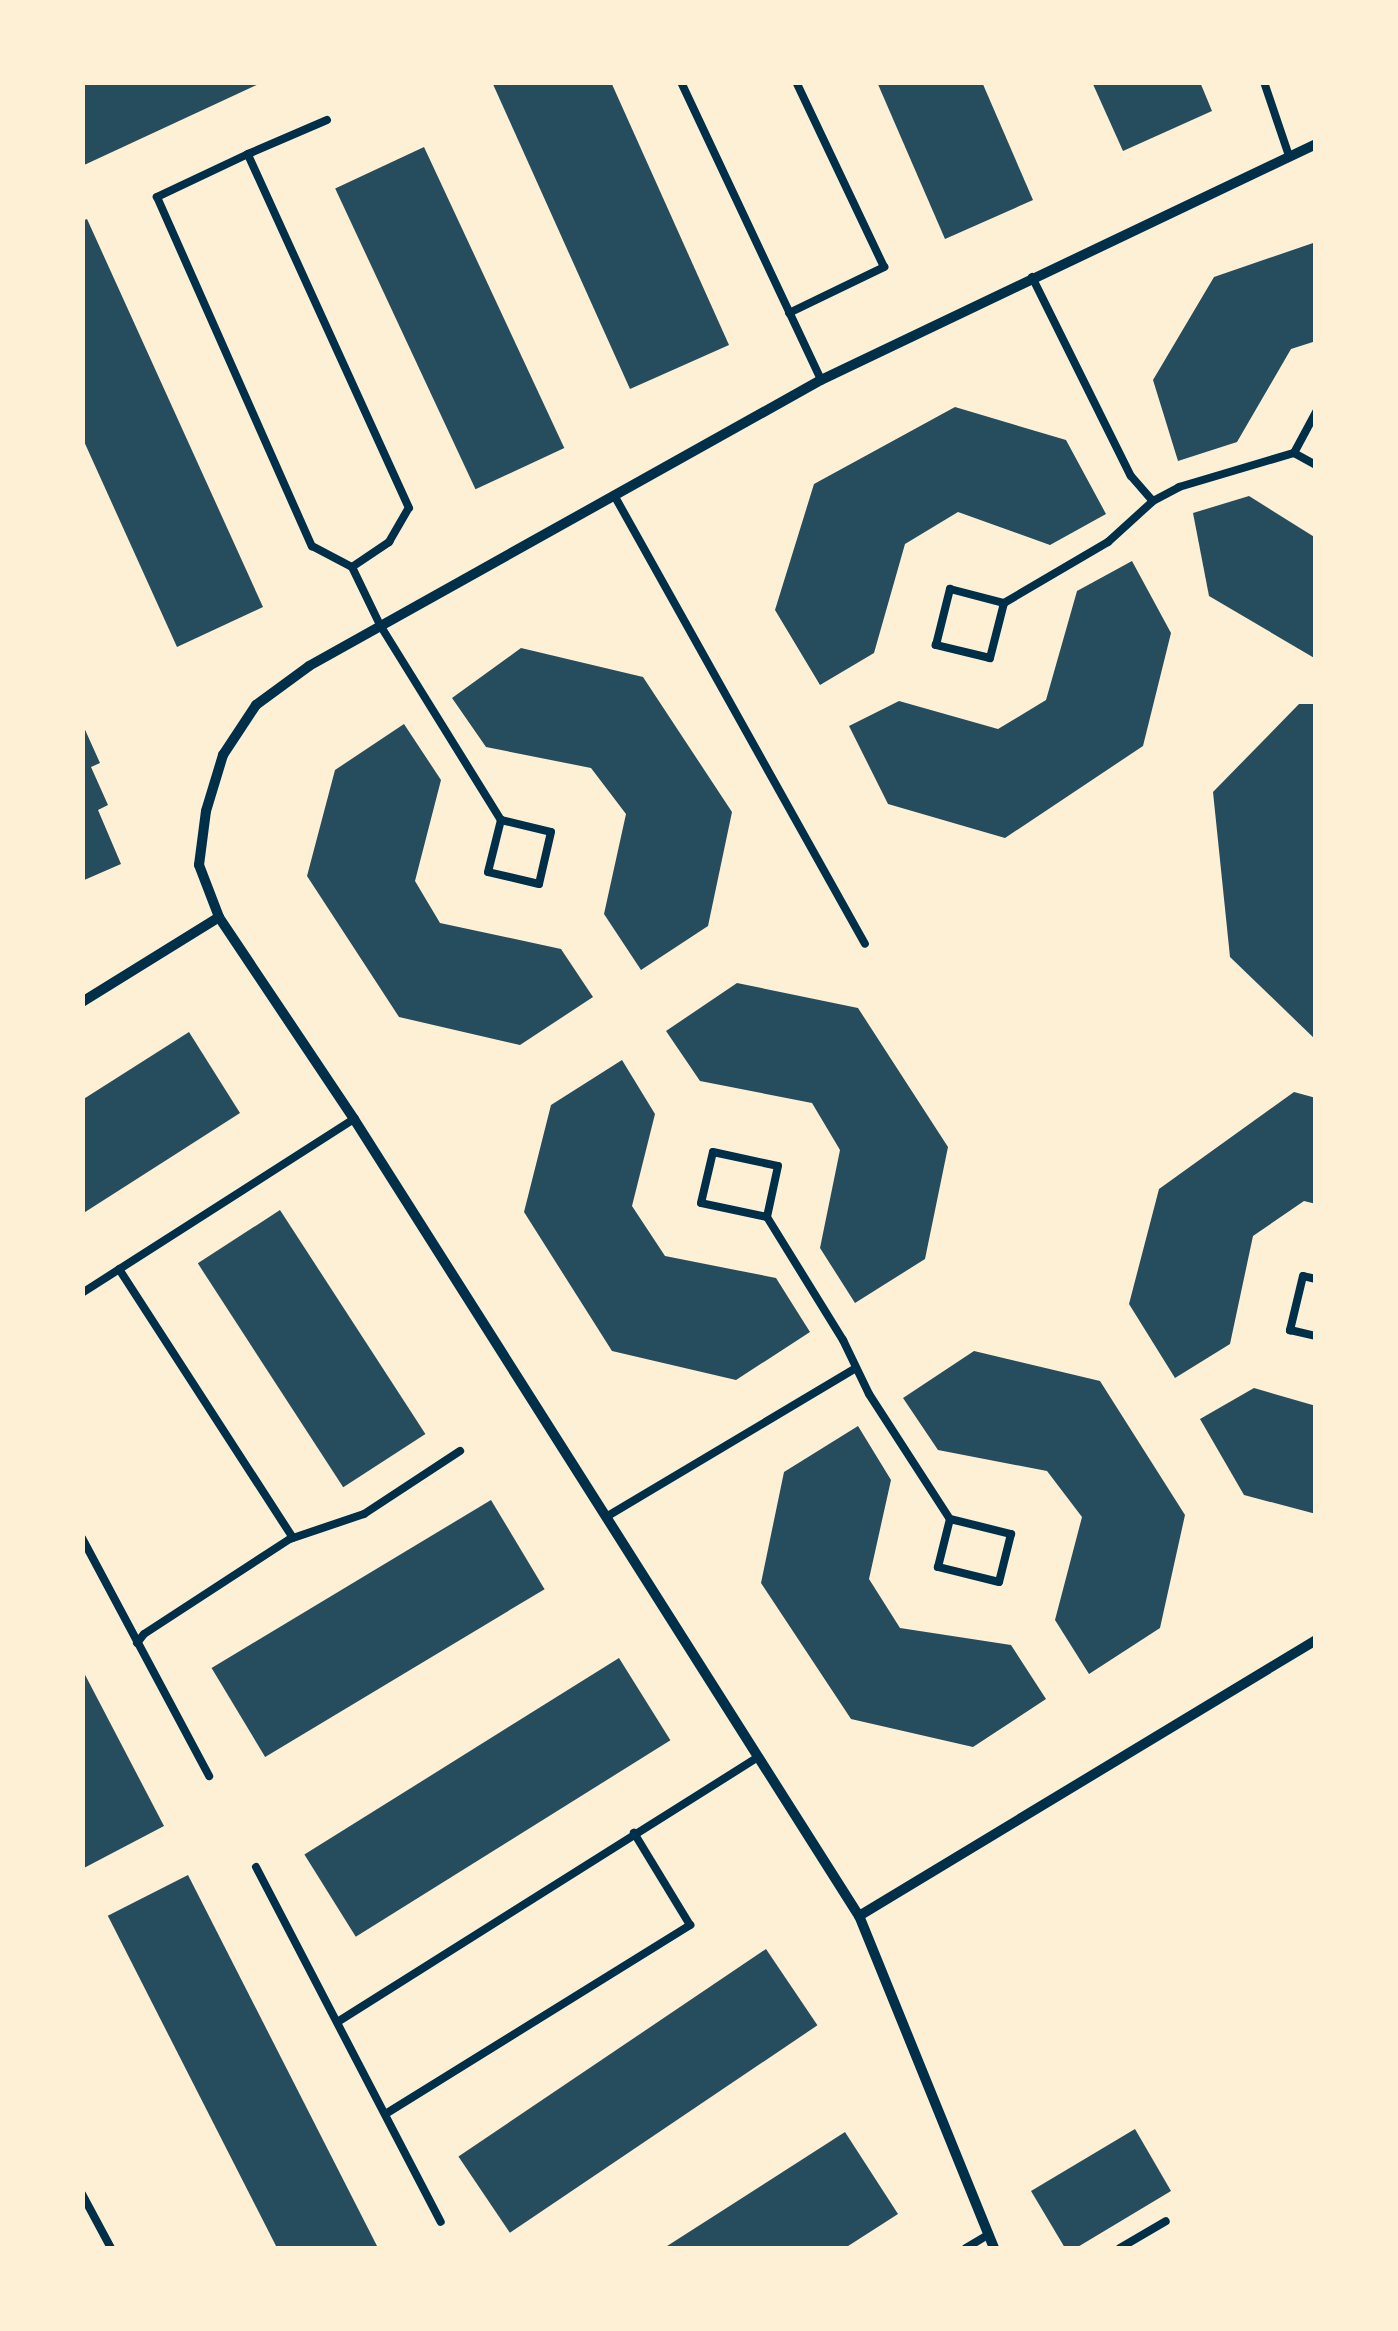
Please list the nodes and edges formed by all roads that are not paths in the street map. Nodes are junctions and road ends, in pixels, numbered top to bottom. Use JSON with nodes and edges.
{"nodes":[{"id":1,"x":680,"y":82,"type":"edge"},
{"id":2,"x":796,"y":82,"type":"edge"},
{"id":3,"x":1264,"y":82,"type":"edge"},
{"id":4,"x":327,"y":120,"type":"dead end"},
{"id":5,"x":1316,"y":144,"type":"edge"},
{"id":6,"x":1288,"y":153,"type":"junction"},
{"id":7,"x":248,"y":154,"type":"junction"},
{"id":8,"x":1032,"y":276,"type":"junction"},
{"id":9,"x":789,"y":313,"type":"junction"},
{"id":10,"x":822,"y":380,"type":"junction"},
{"id":11,"x":1316,"y":412,"type":"edge"},
{"id":12,"x":1294,"y":453,"type":"junction"},
{"id":13,"x":1316,"y":464,"type":"edge"},
{"id":14,"x":614,"y":494,"type":"junction"},
{"id":15,"x":1153,"y":501,"type":"junction"},
{"id":16,"x":352,"y":567,"type":"junction"},
{"id":17,"x":1004,"y":602,"type":"junction"},
{"id":18,"x":380,"y":625,"type":"junction"},
{"id":19,"x":501,"y":820,"type":"junction"},
{"id":20,"x":219,"y":917,"type":"junction"},
{"id":21,"x":866,"y":944,"type":"dead end"},
{"id":22,"x":82,"y":1002,"type":"edge"},
{"id":23,"x":354,"y":1120,"type":"junction"},
{"id":24,"x":767,"y":1218,"type":"junction"},
{"id":25,"x":119,"y":1269,"type":"junction"},
{"id":26,"x":1316,"y":1280,"type":"edge"},
{"id":27,"x":82,"y":1293,"type":"edge"},
{"id":28,"x":1316,"y":1336,"type":"edge"},
{"id":29,"x":856,"y":1368,"type":"junction"},
{"id":30,"x":460,"y":1452,"type":"dead end"},
{"id":31,"x":606,"y":1517,"type":"junction"},
{"id":32,"x":950,"y":1518,"type":"junction"},
{"id":33,"x":82,"y":1538,"type":"edge"},
{"id":34,"x":293,"y":1538,"type":"junction"},
{"id":35,"x":1316,"y":1640,"type":"edge"},
{"id":36,"x":136,"y":1643,"type":"junction"},
{"id":37,"x":759,"y":1757,"type":"junction"},
{"id":38,"x":209,"y":1776,"type":"dead end"},
{"id":39,"x":634,"y":1833,"type":"junction"},
{"id":40,"x":256,"y":1867,"type":"dead end"},
{"id":41,"x":859,"y":1916,"type":"junction"},
{"id":42,"x":339,"y":2021,"type":"junction"},
{"id":43,"x":387,"y":2113,"type":"junction"},
{"id":44,"x":82,"y":2194,"type":"edge"},
{"id":45,"x":1166,"y":2221,"type":"dead end"},
{"id":46,"x":442,"y":2222,"type":"dead end"},
{"id":47,"x":989,"y":2234,"type":"junction"},
{"id":48,"x":110,"y":2248,"type":"edge"},
{"id":49,"x":966,"y":2248,"type":"edge"},
{"id":50,"x":994,"y":2248,"type":"edge"},
{"id":51,"x":1120,"y":2248,"type":"edge"}],
"edges":[{"from":1,"to":9,"type":"lane"},
{"from":2,"to":9,"type":"lane"},
{"from":3,"to":6,"type":"lane"},
{"from":4,"to":7,"type":"lane"},
{"from":5,"to":6,"type":"street"},
{"from":6,"to":8,"type":"street"},
{"from":7,"to":16,"type":"lane"},
{"from":7,"to":16,"type":"lane"},
{"from":8,"to":10,"type":"street"},
{"from":8,"to":15,"type":"lane"},
{"from":9,"to":10,"type":"lane"},
{"from":10,"to":14,"type":"street"},
{"from":11,"to":12,"type":"lane"},
{"from":12,"to":13,"type":"lane"},
{"from":12,"to":15,"type":"lane"},
{"from":14,"to":18,"type":"street"},
{"from":14,"to":21,"type":"lane"},
{"from":15,"to":17,"type":"lane"},
{"from":16,"to":18,"type":"lane"},
{"from":17,"to":17,"type":"lane"},
{"from":18,"to":19,"type":"lane"},
{"from":18,"to":20,"type":"street"},
{"from":19,"to":19,"type":"lane"},
{"from":20,"to":22,"type":"street"},
{"from":20,"to":23,"type":"street"},
{"from":23,"to":25,"type":"lane"},
{"from":23,"to":31,"type":"street"},
{"from":24,"to":24,"type":"lane"},
{"from":24,"to":29,"type":"lane"},
{"from":25,"to":27,"type":"lane"},
{"from":25,"to":34,"type":"lane"},
{"from":26,"to":28,"type":"lane"},
{"from":29,"to":31,"type":"lane"},
{"from":29,"to":32,"type":"lane"},
{"from":30,"to":34,"type":"lane"},
{"from":31,"to":37,"type":"street"},
{"from":32,"to":32,"type":"lane"},
{"from":33,"to":36,"type":"lane"},
{"from":34,"to":36,"type":"lane"},
{"from":35,"to":41,"type":"street"},
{"from":36,"to":38,"type":"lane"},
{"from":37,"to":39,"type":"lane"},
{"from":37,"to":41,"type":"street"},
{"from":39,"to":42,"type":"lane"},
{"from":39,"to":43,"type":"lane"},
{"from":40,"to":42,"type":"lane"},
{"from":41,"to":47,"type":"street"},
{"from":42,"to":43,"type":"lane"},
{"from":43,"to":46,"type":"lane"},
{"from":44,"to":48,"type":"lane"},
{"from":45,"to":51,"type":"lane"},
{"from":47,"to":49,"type":"lane"},
{"from":47,"to":50,"type":"street"}]}
